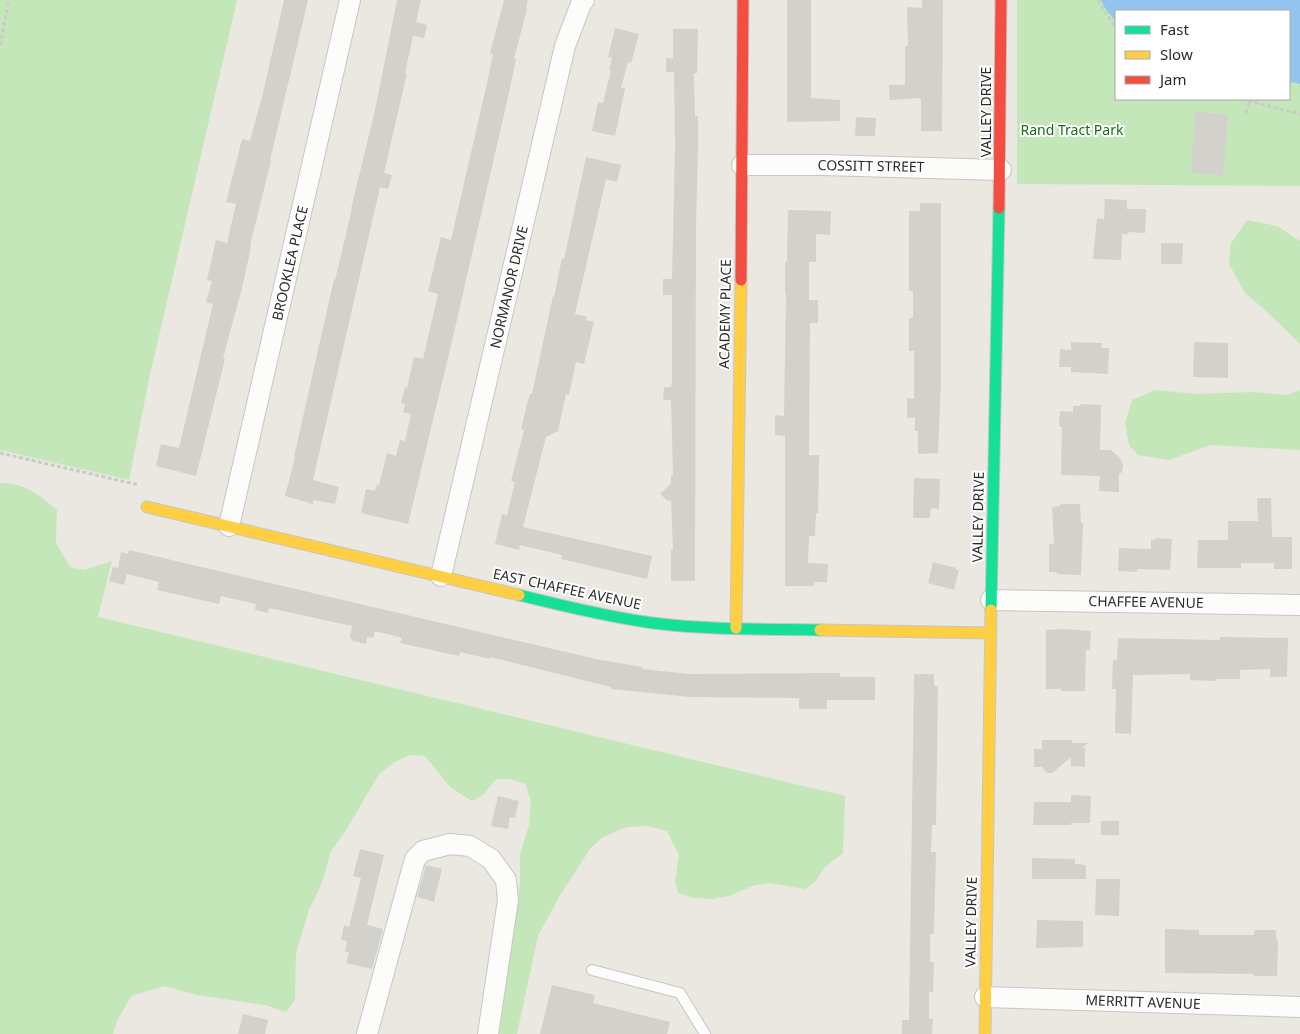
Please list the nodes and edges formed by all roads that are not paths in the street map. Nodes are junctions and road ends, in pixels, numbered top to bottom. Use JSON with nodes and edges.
{"nodes":[{"id":1,"x":350,"y":0,"type":"edge"},
{"id":2,"x":584,"y":0,"type":"edge"},
{"id":3,"x":743,"y":0,"type":"edge"},
{"id":4,"x":1001,"y":0,"type":"edge"},
{"id":5,"x":742,"y":165,"type":"junction"},
{"id":6,"x":1001,"y":170,"type":"junction"},
{"id":7,"x":147,"y":507,"type":"dead end"},
{"id":8,"x":229,"y":526,"type":"junction"},
{"id":9,"x":441,"y":576,"type":"junction"},
{"id":10,"x":991,"y":600,"type":"junction"},
{"id":11,"x":1300,"y":605,"type":"edge"},
{"id":12,"x":736,"y":628,"type":"junction"},
{"id":13,"x":991,"y":633,"type":"junction"},
{"id":14,"x":592,"y":970,"type":"dead end"},
{"id":15,"x":985,"y":997,"type":"junction"},
{"id":16,"x":1300,"y":1007,"type":"edge"},
{"id":17,"x":367,"y":1034,"type":"edge"},
{"id":18,"x":488,"y":1034,"type":"edge"},
{"id":19,"x":705,"y":1034,"type":"edge"},
{"id":20,"x":985,"y":1034,"type":"edge"}],
"edges":[{"from":1,"to":8,"type":"street","name":"BROOKLEA PLACE"},
{"from":2,"to":9,"type":"street","name":"NORMANOR DRIVE"},
{"from":3,"to":5,"type":"street","name":"ACADEMY PLACE"},
{"from":4,"to":6,"type":"street","name":"VALLEY DRIVE"},
{"from":5,"to":6,"type":"street","name":"COSSITT STREET"},
{"from":5,"to":12,"type":"street","name":"ACADEMY PLACE"},
{"from":6,"to":10,"type":"street","name":"VALLEY DRIVE"},
{"from":7,"to":8,"type":"street","name":"EAST CHAFFEE AVENUE"},
{"from":8,"to":9,"type":"street","name":"EAST CHAFFEE AVENUE"},
{"from":9,"to":12,"type":"street","name":"EAST CHAFFEE AVENUE"},
{"from":10,"to":11,"type":"street","name":"CHAFFEE AVENUE"},
{"from":10,"to":13,"type":"street","name":"VALLEY DRIVE"},
{"from":12,"to":13,"type":"street","name":"EAST CHAFFEE AVENUE"},
{"from":13,"to":15,"type":"street","name":"VALLEY DRIVE"},
{"from":14,"to":19,"type":"lane"},
{"from":15,"to":16,"type":"street","name":"MERRITT AVENUE"},
{"from":15,"to":20,"type":"street","name":"VALLEY DRIVE"},
{"from":17,"to":18,"type":"street"}]}
